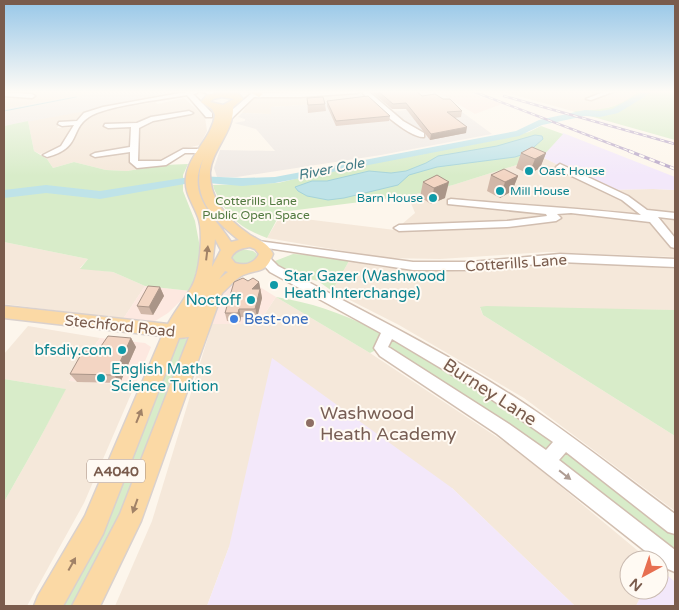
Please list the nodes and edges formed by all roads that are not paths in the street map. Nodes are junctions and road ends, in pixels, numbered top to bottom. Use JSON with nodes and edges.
{"nodes":[{"id":1,"x":82,"y":119,"type":"edge"},
{"id":2,"x":150,"y":119,"type":"edge"},
{"id":3,"x":219,"y":119,"type":"edge"},
{"id":4,"x":229,"y":119,"type":"edge"},
{"id":5,"x":396,"y":119,"type":"edge"},
{"id":6,"x":62,"y":124,"type":"dead end"},
{"id":7,"x":77,"y":124,"type":"junction"},
{"id":8,"x":137,"y":125,"type":"junction"},
{"id":9,"x":108,"y":126,"type":"dead end"},
{"id":10,"x":421,"y":135,"type":"dead end"},
{"id":11,"x":134,"y":149,"type":"junction"},
{"id":12,"x":203,"y":151,"type":"junction"},
{"id":13,"x":47,"y":155,"type":"dead end"},
{"id":14,"x":95,"y":155,"type":"dead end"},
{"id":15,"x":560,"y":167,"type":"dead end"},
{"id":16,"x":197,"y":180,"type":"junction"},
{"id":17,"x":451,"y":202,"type":"dead end"},
{"id":18,"x":547,"y":211,"type":"junction"},
{"id":19,"x":204,"y":216,"type":"junction"},
{"id":20,"x":650,"y":216,"type":"junction"},
{"id":21,"x":675,"y":216,"type":"edge"},
{"id":22,"x":400,"y":228,"type":"dead end"},
{"id":23,"x":675,"y":246,"type":"edge"},
{"id":24,"x":226,"y":255,"type":"junction"},
{"id":25,"x":256,"y":257,"type":"junction"},
{"id":26,"x":675,"y":263,"type":"edge"},
{"id":27,"x":208,"y":290,"type":"junction"},
{"id":28,"x":4,"y":312,"type":"edge"},
{"id":29,"x":172,"y":331,"type":"junction"},
{"id":30,"x":388,"y":331,"type":"junction"},
{"id":31,"x":564,"y":442,"type":"junction"},
{"id":32,"x":547,"y":461,"type":"junction"},
{"id":33,"x":675,"y":525,"type":"edge"},
{"id":34,"x":675,"y":562,"type":"edge"},
{"id":35,"x":48,"y":606,"type":"edge"},
{"id":36,"x":86,"y":606,"type":"edge"}],
"edges":[{"from":1,"to":7,"type":"street"},
{"from":2,"to":8,"type":"street"},
{"from":3,"to":12,"type":"main road"},
{"from":4,"to":16,"type":"main road"},
{"from":5,"to":10,"type":"street"},
{"from":6,"to":7,"type":"street"},
{"from":7,"to":13,"type":"street"},
{"from":8,"to":9,"type":"street"},
{"from":8,"to":11,"type":"street"},
{"from":11,"to":12,"type":"street"},
{"from":11,"to":14,"type":"street"},
{"from":12,"to":16,"type":"main road"},
{"from":15,"to":20,"type":"street"},
{"from":16,"to":19,"type":"main road"},
{"from":16,"to":25,"type":"main road"},
{"from":17,"to":18,"type":"street"},
{"from":18,"to":20,"type":"street"},
{"from":18,"to":22,"type":"street"},
{"from":19,"to":24,"type":"main road"},
{"from":27,"to":19,"type":"main road","one_way":true},
{"from":20,"to":21,"type":"street"},
{"from":20,"to":23,"type":"street"},
{"from":24,"to":25,"type":"main road"},
{"from":24,"to":25,"type":"main road"},
{"from":24,"to":27,"type":"main road","number":"A4040"},
{"from":25,"to":26,"type":"street","name":"Cotterills Lane"},
{"from":25,"to":27,"type":"main road","number":"A4040"},
{"from":25,"to":30,"type":"street","name":"Burney Lane"},
{"from":27,"to":29,"type":"main road","number":"A4040"},
{"from":27,"to":36,"type":"main road","number":"A4040","one_way":true},
{"from":28,"to":29,"type":"main road","name":"Stechford Road"},
{"from":35,"to":29,"type":"main road","number":"A4040","one_way":true},
{"from":30,"to":31,"type":"street","name":"Burney Lane"},
{"from":30,"to":32,"type":"street"},
{"from":31,"to":32,"type":"street"},
{"from":31,"to":33,"type":"street","name":"Burney Lane"},
{"from":32,"to":34,"type":"street","one_way":true}]}
